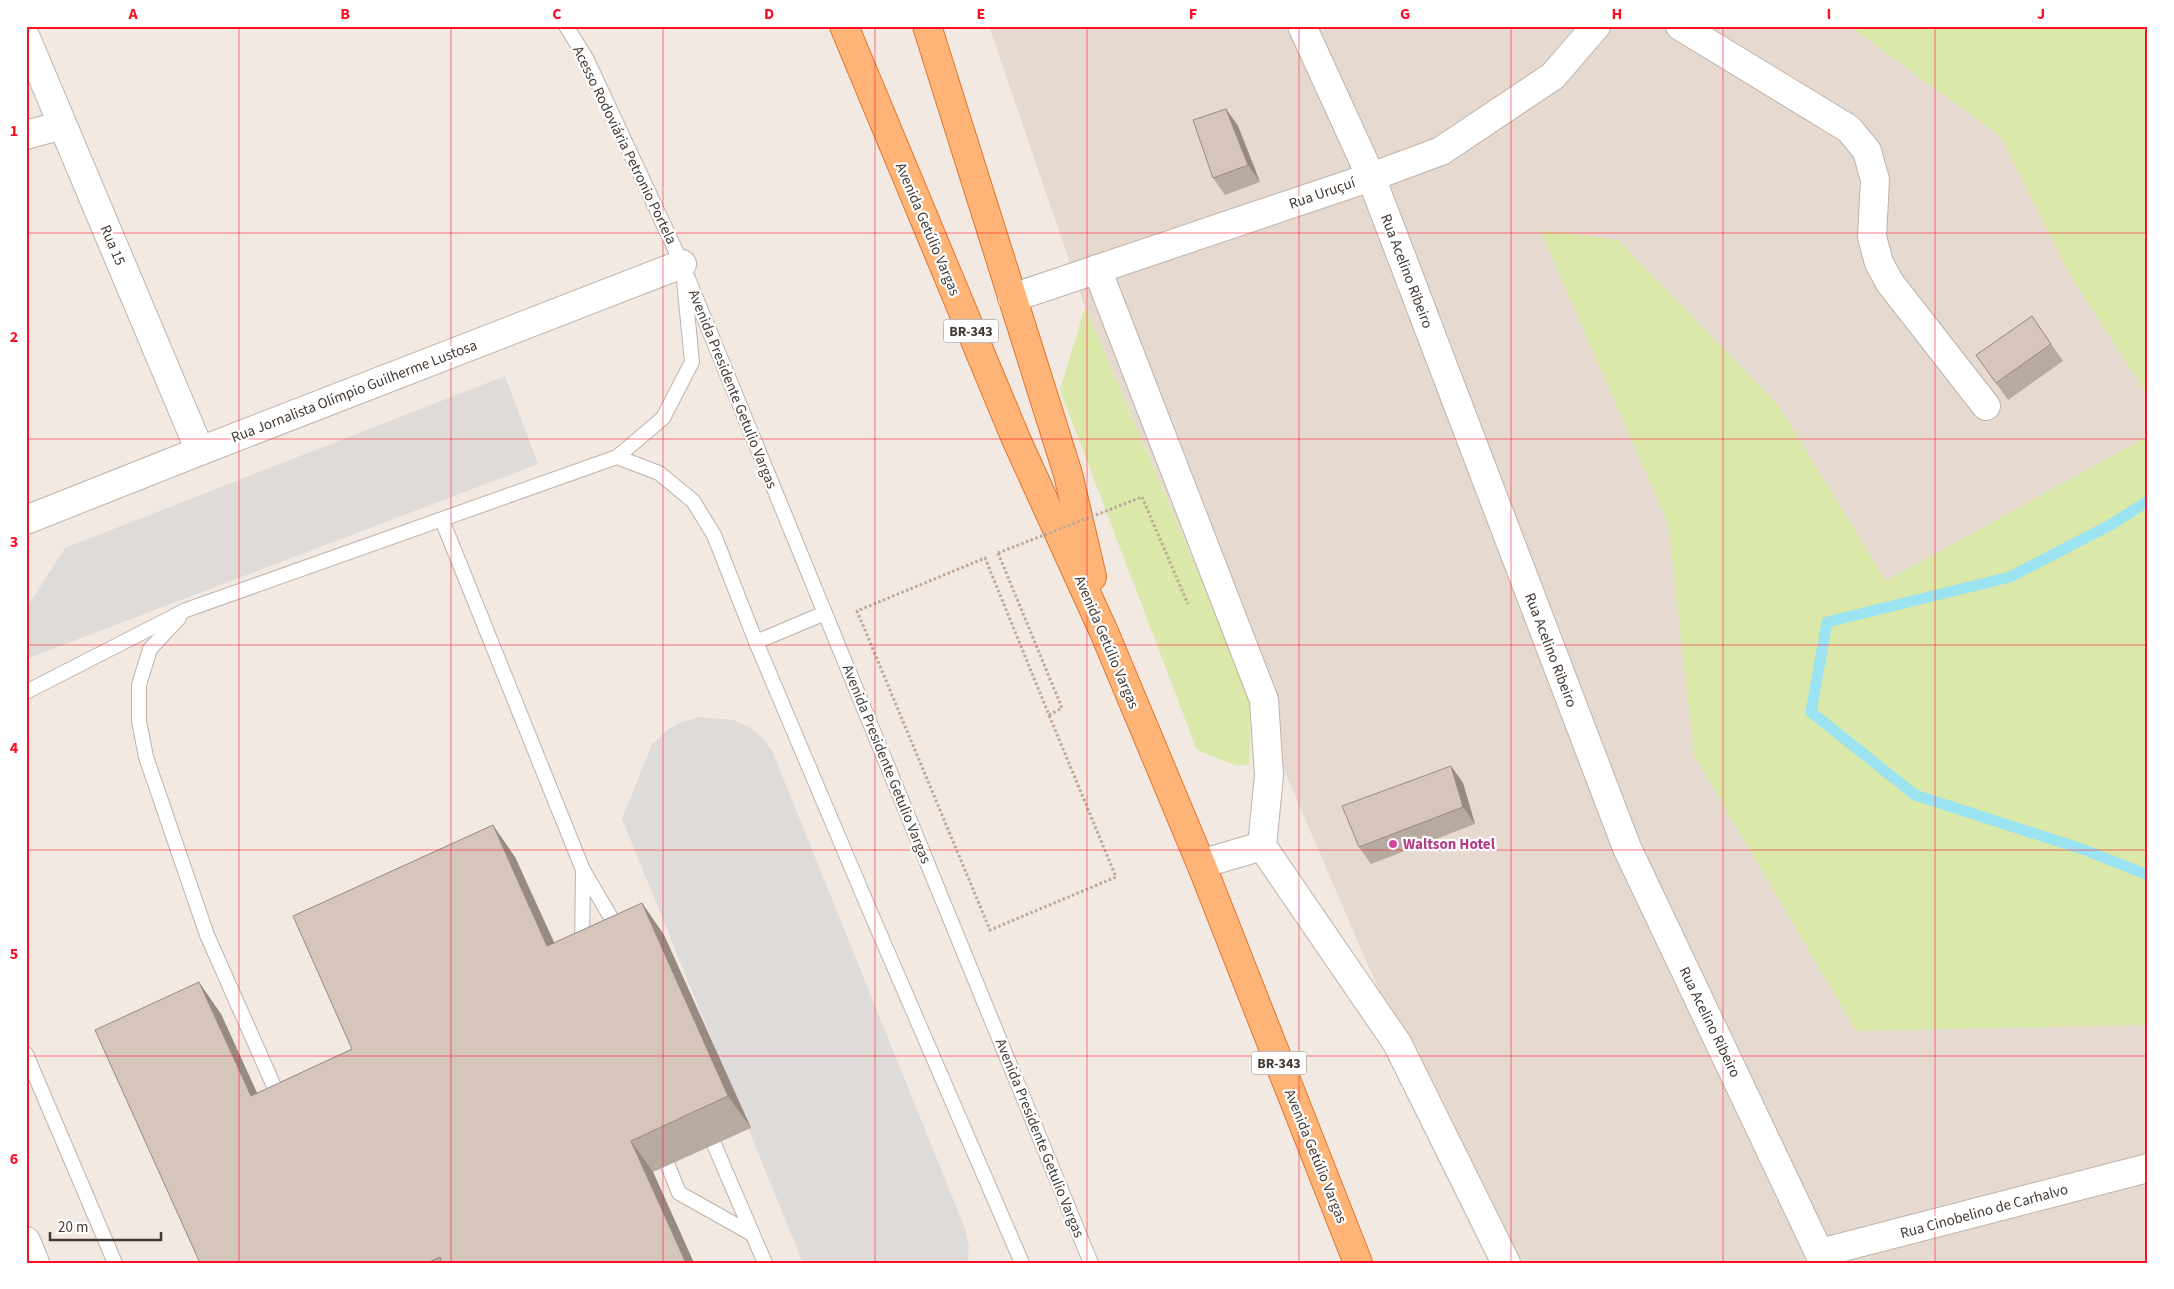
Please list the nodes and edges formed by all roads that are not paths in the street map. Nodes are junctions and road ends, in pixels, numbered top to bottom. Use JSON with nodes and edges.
{"nodes":[{"id":1,"x":566,"y":26,"type":"edge"},
{"id":2,"x":844,"y":26,"type":"edge"},
{"id":3,"x":927,"y":26,"type":"edge"},
{"id":4,"x":1302,"y":26,"type":"edge"},
{"id":5,"x":1596,"y":26,"type":"edge"},
{"id":6,"x":1680,"y":26,"type":"edge"},
{"id":7,"x":26,"y":38,"type":"edge"},
{"id":8,"x":62,"y":126,"type":"junction"},
{"id":9,"x":26,"y":135,"type":"edge"},
{"id":10,"x":1371,"y":177,"type":"junction"},
{"id":11,"x":682,"y":264,"type":"junction"},
{"id":12,"x":1097,"y":269,"type":"junction"},
{"id":13,"x":1012,"y":298,"type":"junction"},
{"id":14,"x":1986,"y":406,"type":"dead end"},
{"id":15,"x":200,"y":451,"type":"junction"},
{"id":16,"x":617,"y":457,"type":"junction"},
{"id":17,"x":26,"y":520,"type":"edge"},
{"id":18,"x":442,"y":520,"type":"junction"},
{"id":19,"x":186,"y":610,"type":"junction"},
{"id":20,"x":824,"y":613,"type":"junction"},
{"id":21,"x":1104,"y":632,"type":"junction"},
{"id":22,"x":756,"y":642,"type":"junction"},
{"id":23,"x":26,"y":692,"type":"edge"},
{"id":24,"x":1262,"y":846,"type":"junction"},
{"id":25,"x":1201,"y":864,"type":"junction"},
{"id":26,"x":583,"y":870,"type":"junction"},
{"id":27,"x":627,"y":945,"type":"edge"},
{"id":28,"x":582,"y":965,"type":"edge"},
{"id":29,"x":26,"y":1054,"type":"edge"},
{"id":30,"x":287,"y":1117,"type":"edge"},
{"id":31,"x":702,"y":1118,"type":"edge"},
{"id":32,"x":657,"y":1140,"type":"edge"},
{"id":33,"x":2148,"y":1168,"type":"edge"},
{"id":34,"x":752,"y":1234,"type":"junction"},
{"id":35,"x":26,"y":1241,"type":"edge"},
{"id":36,"x":1822,"y":1258,"type":"edge"},
{"id":37,"x":1086,"y":1261,"type":"edge"},
{"id":38,"x":35,"y":1263,"type":"edge"},
{"id":39,"x":115,"y":1263,"type":"edge"},
{"id":40,"x":765,"y":1263,"type":"edge"},
{"id":41,"x":1022,"y":1263,"type":"edge"},
{"id":42,"x":1358,"y":1263,"type":"edge"},
{"id":43,"x":1506,"y":1263,"type":"edge"}],
"edges":[{"from":1,"to":11,"type":"lane","name":"Acesso Rodoviária Petronio Portela"},
{"from":2,"to":21,"type":"highway","name":"Avenida Getúlio Vargas","number":"BR-343"},
{"from":3,"to":13,"type":"highway"},
{"from":4,"to":10,"type":"street","name":"Rua Acelino Ribeiro"},
{"from":5,"to":10,"type":"street","name":"Rua Uruçuí"},
{"from":6,"to":14,"type":"street"},
{"from":7,"to":8,"type":"street","name":"Rua 15"},
{"from":8,"to":9,"type":"street"},
{"from":8,"to":15,"type":"street","name":"Rua 15"},
{"from":10,"to":12,"type":"street","name":"Rua Uruçuí"},
{"from":10,"to":36,"type":"street","name":"Rua Acelino Ribeiro"},
{"from":11,"to":15,"type":"street","name":"Rua Jornalista Olímpio Guilherme Lustosa"},
{"from":11,"to":16,"type":"lane"},
{"from":11,"to":20,"type":"lane","name":"Avenida Presidente Getulio Vargas"},
{"from":12,"to":13,"type":"street","name":"Rua Uruçuí"},
{"from":12,"to":24,"type":"street"},
{"from":13,"to":21,"type":"highway"},
{"from":15,"to":17,"type":"street","name":"Rua Jornalista Olímpio Guilherme Lustosa"},
{"from":16,"to":18,"type":"lane"},
{"from":16,"to":22,"type":"lane"},
{"from":18,"to":19,"type":"lane"},
{"from":18,"to":26,"type":"lane"},
{"from":19,"to":23,"type":"lane"},
{"from":19,"to":30,"type":"lane"},
{"from":20,"to":22,"type":"lane"},
{"from":20,"to":37,"type":"lane","name":"Avenida Presidente Getulio Vargas"},
{"from":21,"to":25,"type":"highway","name":"Avenida Getúlio Vargas","number":"BR-343"},
{"from":22,"to":41,"type":"lane"},
{"from":24,"to":25,"type":"street"},
{"from":24,"to":43,"type":"street"},
{"from":25,"to":42,"type":"highway","name":"Avenida Getúlio Vargas","number":"BR-343"},
{"from":26,"to":27,"type":"lane"},
{"from":26,"to":28,"type":"lane"},
{"from":29,"to":39,"type":"lane"},
{"from":31,"to":34,"type":"lane"},
{"from":32,"to":34,"type":"lane"},
{"from":33,"to":36,"type":"street","name":"Rua Cinobelino de Carhalvo"},
{"from":34,"to":40,"type":"lane"},
{"from":35,"to":38,"type":"street"}]}
